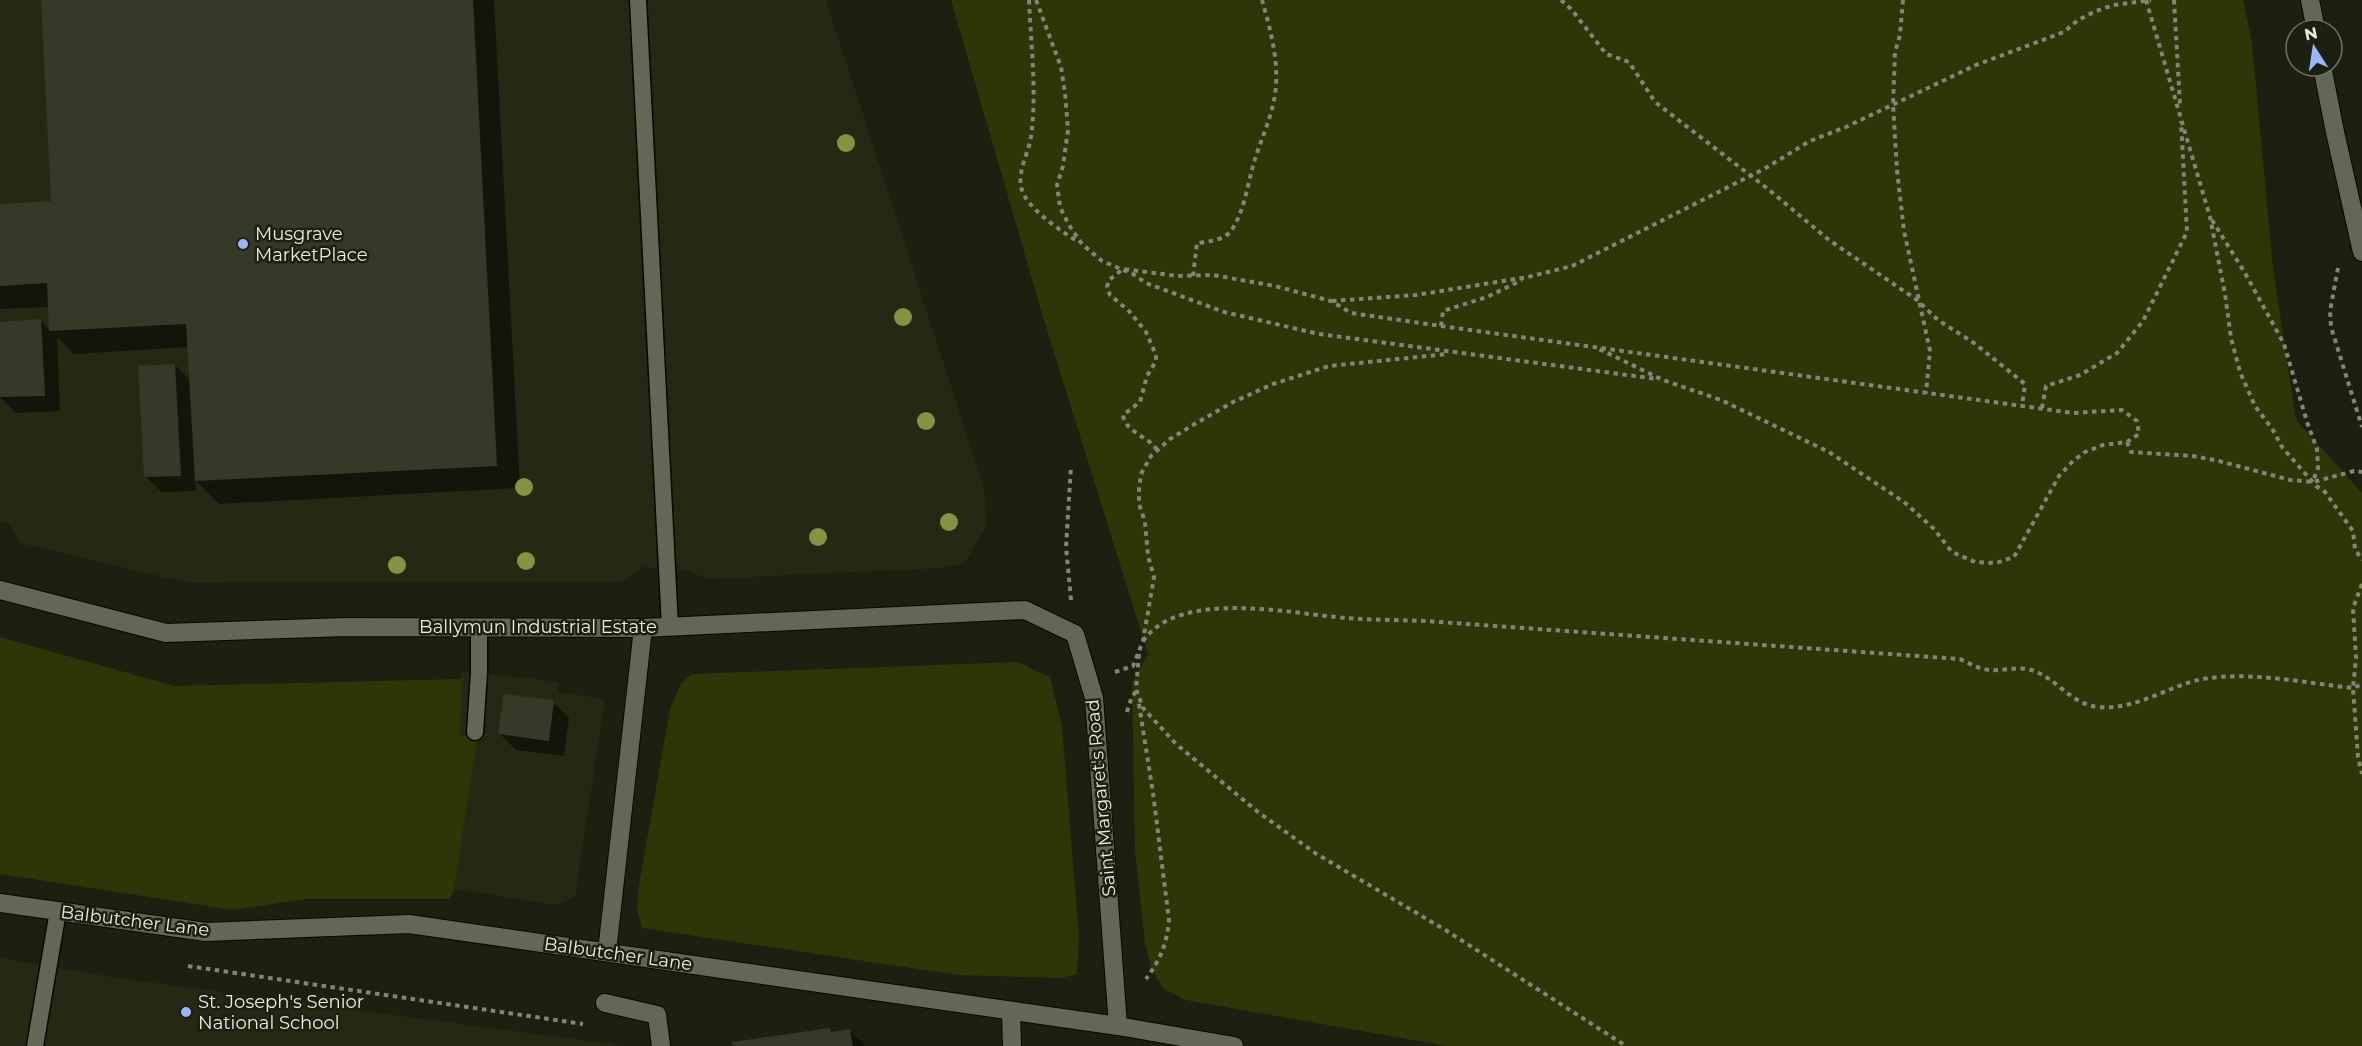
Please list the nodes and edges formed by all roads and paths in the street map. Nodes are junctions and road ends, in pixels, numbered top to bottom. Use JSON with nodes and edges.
{"nodes":[{"id":1,"x":638,"y":0,"type":"edge"},
{"id":2,"x":1029,"y":0,"type":"edge"},
{"id":3,"x":1036,"y":0,"type":"edge"},
{"id":4,"x":1262,"y":0,"type":"edge"},
{"id":5,"x":1561,"y":0,"type":"edge"},
{"id":6,"x":1903,"y":0,"type":"edge"},
{"id":7,"x":2148,"y":0,"type":"edge"},
{"id":8,"x":2174,"y":0,"type":"edge"},
{"id":9,"x":2310,"y":0,"type":"edge"},
{"id":10,"x":2314,"y":18,"type":"edge"},
{"id":11,"x":2325,"y":78,"type":"edge"},
{"id":12,"x":1893,"y":104,"type":"junction"},
{"id":13,"x":2180,"y":112,"type":"junction"},
{"id":14,"x":1751,"y":176,"type":"junction"},
{"id":15,"x":2210,"y":217,"type":"junction"},
{"id":16,"x":1082,"y":244,"type":"junction"},
{"id":17,"x":2362,"y":252,"type":"edge"},
{"id":18,"x":1123,"y":269,"type":"junction"},
{"id":19,"x":1194,"y":276,"type":"junction"},
{"id":20,"x":1528,"y":277,"type":"junction"},
{"id":21,"x":1917,"y":300,"type":"junction"},
{"id":22,"x":1331,"y":301,"type":"junction"},
{"id":23,"x":1441,"y":326,"type":"junction"},
{"id":24,"x":1595,"y":347,"type":"junction"},
{"id":25,"x":1455,"y":353,"type":"junction"},
{"id":26,"x":1662,"y":380,"type":"junction"},
{"id":27,"x":1926,"y":393,"type":"junction"},
{"id":28,"x":2022,"y":406,"type":"junction"},
{"id":29,"x":2042,"y":408,"type":"junction"},
{"id":30,"x":2127,"y":442,"type":"junction"},
{"id":31,"x":1157,"y":450,"type":"junction"},
{"id":32,"x":1071,"y":466,"type":"dead end"},
{"id":33,"x":2362,"y":472,"type":"edge"},
{"id":34,"x":2313,"y":482,"type":"junction"},
{"id":35,"x":2362,"y":560,"type":"edge"},
{"id":36,"x":2362,"y":584,"type":"edge"},
{"id":37,"x":0,"y":590,"type":"edge"},
{"id":38,"x":670,"y":627,"type":"junction"},
{"id":39,"x":479,"y":628,"type":"junction"},
{"id":40,"x":643,"y":628,"type":"junction"},
{"id":41,"x":1075,"y":634,"type":"junction"},
{"id":42,"x":1143,"y":641,"type":"junction"},
{"id":43,"x":1139,"y":654,"type":"junction"},
{"id":44,"x":1088,"y":677,"type":"junction"},
{"id":45,"x":2362,"y":684,"type":"edge"},
{"id":46,"x":2353,"y":688,"type":"junction"},
{"id":47,"x":1136,"y":691,"type":"junction"},
{"id":48,"x":475,"y":732,"type":"dead end"},
{"id":49,"x":2362,"y":774,"type":"edge"},
{"id":50,"x":0,"y":903,"type":"edge"},
{"id":51,"x":58,"y":911,"type":"junction"},
{"id":52,"x":607,"y":952,"type":"junction"},
{"id":53,"x":188,"y":966,"type":"dead end"},
{"id":54,"x":1114,"y":981,"type":"junction"},
{"id":55,"x":605,"y":1003,"type":"dead end"},
{"id":56,"x":1011,"y":1012,"type":"junction"},
{"id":57,"x":586,"y":1024,"type":"dead end"},
{"id":58,"x":1118,"y":1026,"type":"junction"},
{"id":59,"x":35,"y":1046,"type":"edge"},
{"id":60,"x":661,"y":1046,"type":"edge"},
{"id":61,"x":1012,"y":1046,"type":"edge"},
{"id":62,"x":1234,"y":1046,"type":"edge"},
{"id":63,"x":1626,"y":1046,"type":"edge"}],
"edges":[{"from":1,"to":38,"type":"lane"},
{"from":2,"to":16,"type":"path"},
{"from":3,"to":16,"type":"path"},
{"from":4,"to":19,"type":"path"},
{"from":5,"to":14,"type":"path"},
{"from":6,"to":12,"type":"path"},
{"from":7,"to":12,"type":"path"},
{"from":7,"to":13,"type":"path"},
{"from":8,"to":13,"type":"path"},
{"from":9,"to":10,"type":"street"},
{"from":11,"to":17,"type":"street"},
{"from":12,"to":14,"type":"path"},
{"from":12,"to":21,"type":"path"},
{"from":13,"to":15,"type":"path"},
{"from":13,"to":29,"type":"path"},
{"from":14,"to":20,"type":"path"},
{"from":14,"to":21,"type":"path"},
{"from":15,"to":34,"type":"path"},
{"from":15,"to":34,"type":"path"},
{"from":16,"to":18,"type":"path"},
{"from":18,"to":19,"type":"path"},
{"from":18,"to":25,"type":"path"},
{"from":18,"to":31,"type":"path"},
{"from":19,"to":22,"type":"path"},
{"from":20,"to":22,"type":"path"},
{"from":20,"to":23,"type":"path"},
{"from":21,"to":27,"type":"path"},
{"from":21,"to":28,"type":"path"},
{"from":22,"to":23,"type":"path"},
{"from":23,"to":24,"type":"path"},
{"from":24,"to":26,"type":"path"},
{"from":24,"to":27,"type":"path"},
{"from":25,"to":26,"type":"path"},
{"from":25,"to":31,"type":"path"},
{"from":26,"to":30,"type":"path"},
{"from":27,"to":28,"type":"path"},
{"from":28,"to":29,"type":"path"},
{"from":29,"to":30,"type":"path"},
{"from":30,"to":34,"type":"path"},
{"from":31,"to":42,"type":"path"},
{"from":32,"to":41,"type":"path"},
{"from":33,"to":34,"type":"path"},
{"from":34,"to":35,"type":"path"},
{"from":36,"to":46,"type":"path"},
{"from":37,"to":39,"type":"street","name":"Ballymun Industrial Estate"},
{"from":38,"to":40,"type":"street","name":"Ballymun Industrial Estate"},
{"from":38,"to":41,"type":"street","name":"Ballymun Industrial Estate"},
{"from":39,"to":40,"type":"street","name":"Ballymun Industrial Estate"},
{"from":39,"to":48,"type":"lane"},
{"from":40,"to":52,"type":"street"},
{"from":41,"to":44,"type":"street","name":"Saint Margaret's Road"},
{"from":42,"to":43,"type":"path"},
{"from":42,"to":46,"type":"path"},
{"from":43,"to":44,"type":"path"},
{"from":43,"to":47,"type":"path"},
{"from":44,"to":54,"type":"street","name":"Saint Margaret's Road"},
{"from":45,"to":46,"type":"path"},
{"from":46,"to":49,"type":"path"},
{"from":47,"to":54,"type":"path"},
{"from":47,"to":63,"type":"path"},
{"from":50,"to":51,"type":"street","name":"Balbutcher Lane"},
{"from":51,"to":52,"type":"street","name":"Balbutcher Lane"},
{"from":51,"to":59,"type":"lane"},
{"from":52,"to":56,"type":"street","name":"Balbutcher Lane"},
{"from":53,"to":57,"type":"path"},
{"from":54,"to":58,"type":"street","name":"Saint Margaret's Road"},
{"from":55,"to":60,"type":"street"},
{"from":56,"to":58,"type":"street","name":"Balbutcher Lane"},
{"from":56,"to":61,"type":"street"},
{"from":58,"to":62,"type":"street","name":"Balbutcher Lane"}]}
